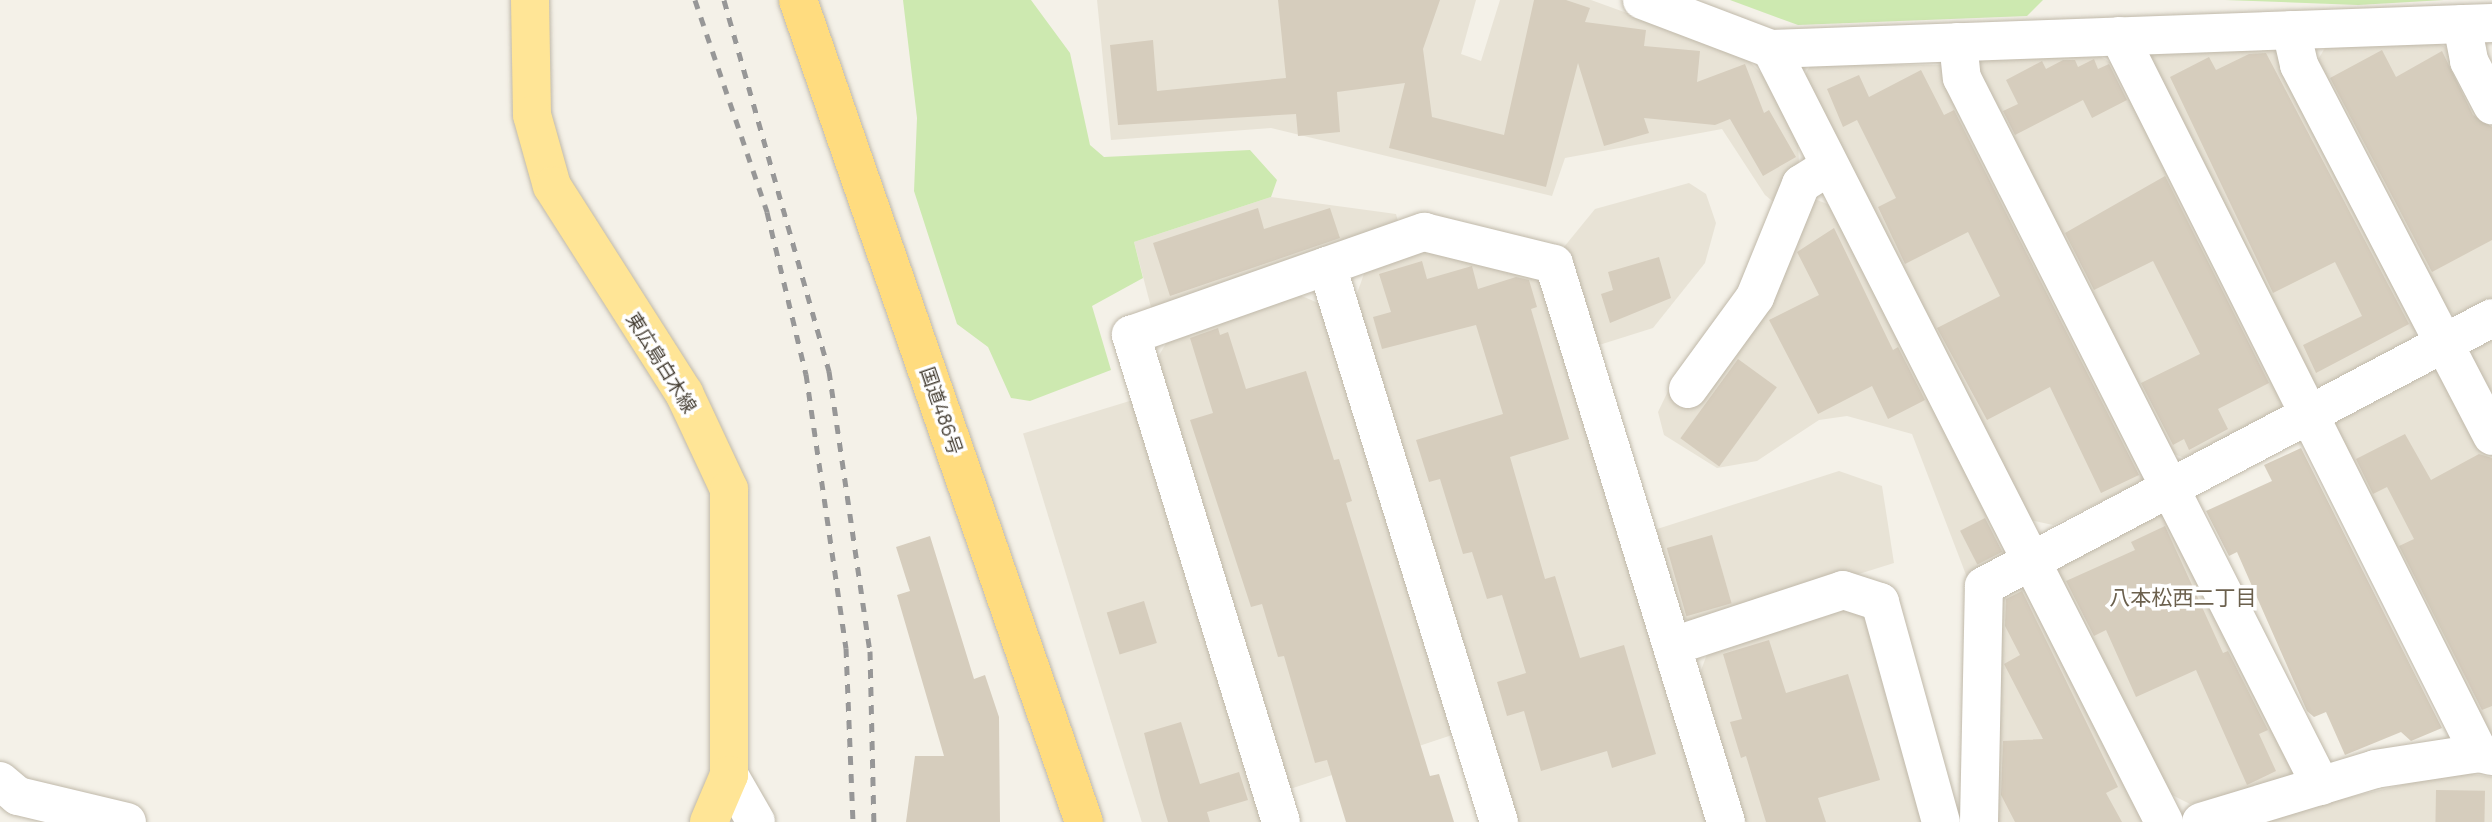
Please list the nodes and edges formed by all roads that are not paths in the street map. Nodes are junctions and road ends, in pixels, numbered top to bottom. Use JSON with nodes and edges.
{"nodes":[{"id":1,"x":530,"y":0,"type":"edge"},
{"id":2,"x":1642,"y":0,"type":"edge"},
{"id":3,"x":803,"y":2,"type":"edge"},
{"id":4,"x":2477,"y":23,"type":"edge"},
{"id":5,"x":2291,"y":30,"type":"junction"},
{"id":6,"x":2119,"y":36,"type":"junction"},
{"id":7,"x":1958,"y":42,"type":"junction"},
{"id":8,"x":1771,"y":49,"type":"junction"},
{"id":9,"x":2492,"y":105,"type":"edge"},
{"id":10,"x":1828,"y":167,"type":"junction"},
{"id":11,"x":1327,"y":266,"type":"junction"},
{"id":12,"x":2492,"y":317,"type":"edge"},
{"id":13,"x":2444,"y":343,"type":"junction"},
{"id":14,"x":1688,"y":389,"type":"dead end"},
{"id":15,"x":2308,"y":413,"type":"junction"},
{"id":16,"x":2492,"y":436,"type":"edge"},
{"id":17,"x":2169,"y":485,"type":"junction"},
{"id":18,"x":2031,"y":558,"type":"junction"},
{"id":19,"x":1674,"y":646,"type":"junction"},
{"id":20,"x":2485,"y":755,"type":"edge"},
{"id":21,"x":729,"y":775,"type":"junction"},
{"id":22,"x":0,"y":781,"type":"edge"},
{"id":23,"x":2321,"y":786,"type":"junction"},
{"id":24,"x":127,"y":822,"type":"edge"},
{"id":25,"x":709,"y":822,"type":"edge"},
{"id":26,"x":756,"y":822,"type":"edge"},
{"id":27,"x":1084,"y":822,"type":"edge"},
{"id":28,"x":1281,"y":822,"type":"edge"},
{"id":29,"x":1499,"y":822,"type":"edge"},
{"id":30,"x":1726,"y":822,"type":"edge"},
{"id":31,"x":1941,"y":822,"type":"edge"},
{"id":32,"x":1979,"y":822,"type":"edge"},
{"id":33,"x":2164,"y":822,"type":"edge"},
{"id":34,"x":2201,"y":822,"type":"edge"}],
"edges":[{"from":1,"to":21,"type":"main road","name":"東広島白木線"},
{"from":2,"to":8,"type":"street"},
{"from":3,"to":27,"type":"highway","name":"国道486号"},
{"from":4,"to":5,"type":"street"},
{"from":4,"to":9,"type":"street"},
{"from":5,"to":6,"type":"street"},
{"from":5,"to":13,"type":"street"},
{"from":6,"to":7,"type":"street"},
{"from":6,"to":15,"type":"street"},
{"from":7,"to":8,"type":"street"},
{"from":7,"to":17,"type":"street"},
{"from":8,"to":10,"type":"street"},
{"from":10,"to":14,"type":"street"},
{"from":10,"to":18,"type":"street"},
{"from":11,"to":19,"type":"street"},
{"from":11,"to":28,"type":"street"},
{"from":11,"to":29,"type":"street"},
{"from":12,"to":13,"type":"street"},
{"from":13,"to":15,"type":"street"},
{"from":13,"to":16,"type":"street"},
{"from":15,"to":17,"type":"street"},
{"from":15,"to":20,"type":"street"},
{"from":17,"to":18,"type":"street"},
{"from":17,"to":23,"type":"street"},
{"from":18,"to":32,"type":"street"},
{"from":18,"to":33,"type":"street"},
{"from":19,"to":30,"type":"street"},
{"from":19,"to":31,"type":"street"},
{"from":20,"to":23,"type":"street"},
{"from":21,"to":25,"type":"main road","name":"東広島白木線"},
{"from":21,"to":26,"type":"street"},
{"from":22,"to":24,"type":"street"},
{"from":23,"to":34,"type":"street"}]}
